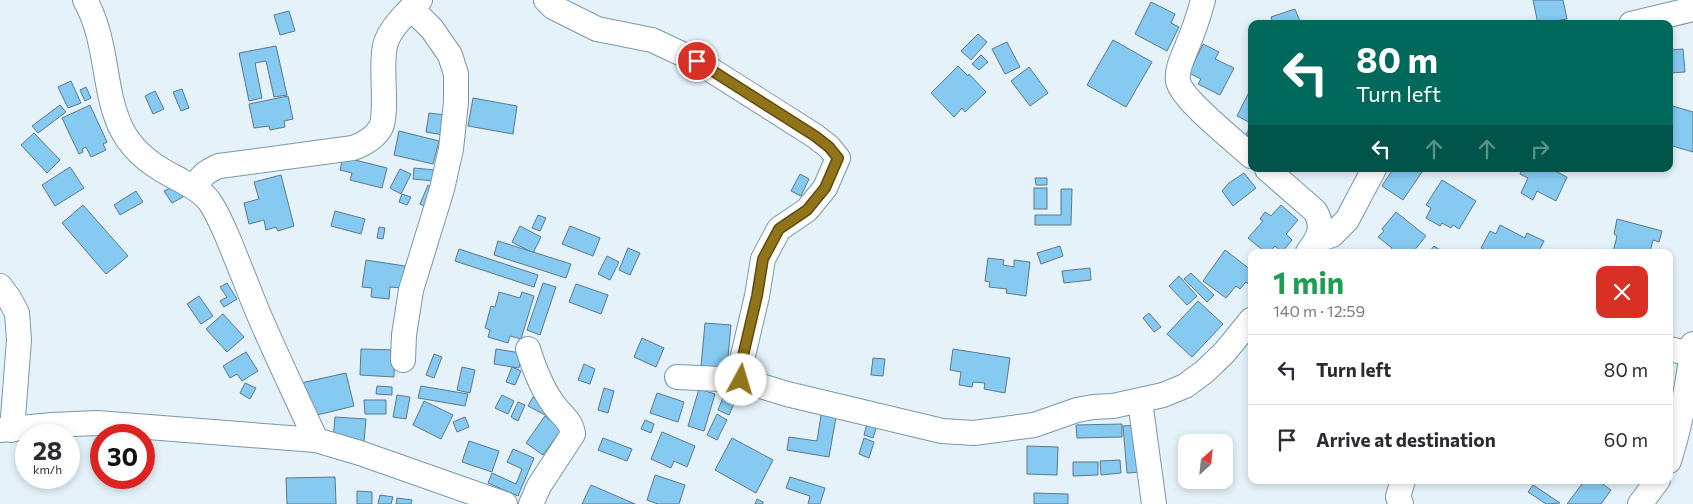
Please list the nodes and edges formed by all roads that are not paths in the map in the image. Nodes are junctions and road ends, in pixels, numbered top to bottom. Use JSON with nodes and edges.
{"nodes":[{"id":1,"x":85,"y":0,"type":"edge"},
{"id":2,"x":546,"y":0,"type":"edge"},
{"id":3,"x":1203,"y":0,"type":"edge"},
{"id":4,"x":416,"y":4,"type":"edge"},
{"id":5,"x":1693,"y":9,"type":"edge"},
{"id":6,"x":1648,"y":20,"type":"edge"},
{"id":7,"x":1248,"y":153,"type":"edge"},
{"id":8,"x":1271,"y":172,"type":"edge"},
{"id":9,"x":1372,"y":172,"type":"edge"},
{"id":10,"x":195,"y":188,"type":"junction"},
{"id":11,"x":1312,"y":246,"type":"edge"},
{"id":12,"x":0,"y":286,"type":"edge"},
{"id":13,"x":1248,"y":324,"type":"edge"},
{"id":14,"x":528,"y":349,"type":"dead end"},
{"id":15,"x":1673,"y":349,"type":"edge"},
{"id":16,"x":1693,"y":350,"type":"edge"},
{"id":17,"x":402,"y":360,"type":"dead end"},
{"id":18,"x":677,"y":377,"type":"dead end"},
{"id":19,"x":741,"y":380,"type":"junction"},
{"id":20,"x":1140,"y":401,"type":"junction"},
{"id":21,"x":6,"y":430,"type":"edge"},
{"id":22,"x":316,"y":440,"type":"junction"},
{"id":23,"x":1673,"y":449,"type":"edge"},
{"id":24,"x":1402,"y":484,"type":"edge"},
{"id":25,"x":1655,"y":484,"type":"edge"},
{"id":26,"x":453,"y":496,"type":"edge"},
{"id":27,"x":505,"y":504,"type":"edge"},
{"id":28,"x":531,"y":504,"type":"edge"},
{"id":29,"x":1154,"y":504,"type":"edge"},
{"id":30,"x":1400,"y":504,"type":"edge"},
{"id":31,"x":1640,"y":504,"type":"edge"}],
"edges":[{"from":1,"to":10,"type":"street"},
{"from":2,"to":19,"type":"street"},
{"from":3,"to":7,"type":"street"},
{"from":4,"to":10,"type":"street"},
{"from":4,"to":17,"type":"street"},
{"from":5,"to":6,"type":"street"},
{"from":8,"to":11,"type":"street"},
{"from":9,"to":11,"type":"street"},
{"from":10,"to":22,"type":"street"},
{"from":12,"to":21,"type":"street"},
{"from":13,"to":20,"type":"street"},
{"from":14,"to":28,"type":"street"},
{"from":15,"to":16,"type":"street"},
{"from":16,"to":23,"type":"street"},
{"from":18,"to":19,"type":"street"},
{"from":19,"to":20,"type":"street"},
{"from":20,"to":29,"type":"street"},
{"from":21,"to":22,"type":"street"},
{"from":22,"to":26,"type":"street"},
{"from":24,"to":30,"type":"street"},
{"from":25,"to":31,"type":"street"},
{"from":26,"to":27,"type":"street"}]}
